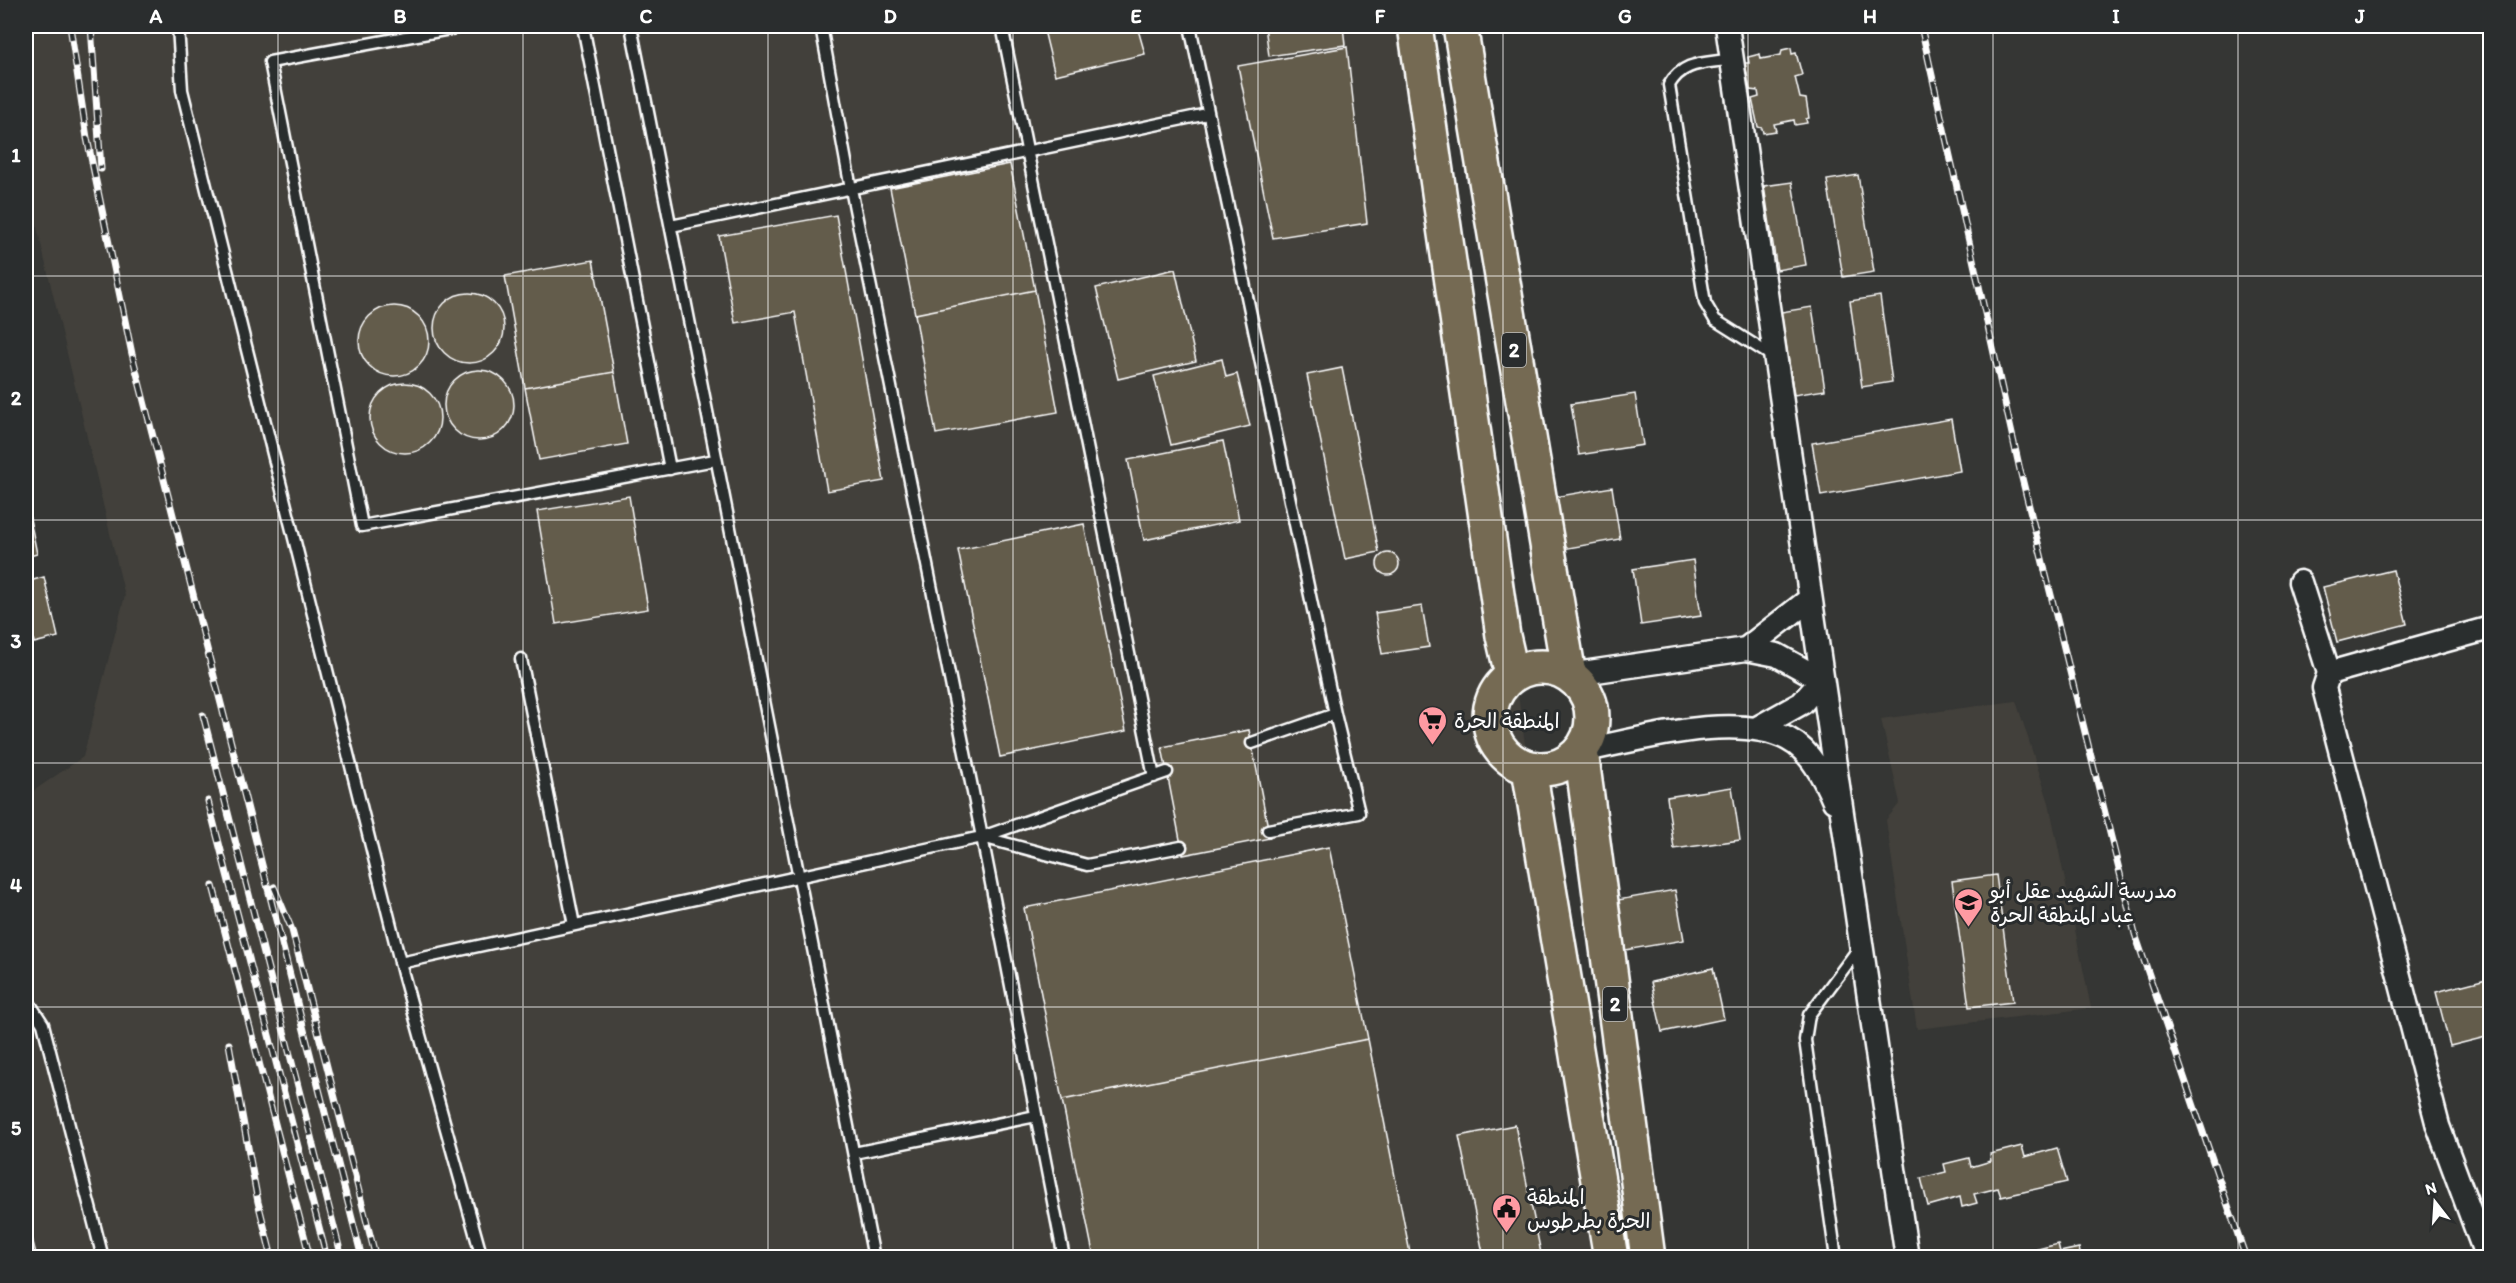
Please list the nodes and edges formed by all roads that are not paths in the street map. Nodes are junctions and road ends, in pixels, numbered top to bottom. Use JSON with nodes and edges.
{"nodes":[{"id":1,"x":178,"y":26,"type":"edge"},
{"id":2,"x":466,"y":26,"type":"edge"},
{"id":3,"x":583,"y":26,"type":"edge"},
{"id":4,"x":631,"y":26,"type":"edge"},
{"id":5,"x":821,"y":26,"type":"edge"},
{"id":6,"x":1002,"y":26,"type":"edge"},
{"id":7,"x":1190,"y":26,"type":"edge"},
{"id":8,"x":1415,"y":26,"type":"edge"},
{"id":9,"x":1460,"y":26,"type":"edge"},
{"id":10,"x":1726,"y":26,"type":"edge"},
{"id":11,"x":1731,"y":59,"type":"junction"},
{"id":12,"x":1207,"y":114,"type":"junction"},
{"id":13,"x":1027,"y":152,"type":"junction"},
{"id":14,"x":850,"y":189,"type":"junction"},
{"id":15,"x":671,"y":226,"type":"junction"},
{"id":16,"x":1775,"y":358,"type":"junction"},
{"id":17,"x":715,"y":460,"type":"junction"},
{"id":18,"x":670,"y":469,"type":"junction"},
{"id":19,"x":2300,"y":582,"type":"dead end"},
{"id":20,"x":1810,"y":598,"type":"junction"},
{"id":21,"x":2490,"y":628,"type":"edge"},
{"id":22,"x":1746,"y":649,"type":"junction"},
{"id":23,"x":521,"y":659,"type":"dead end"},
{"id":24,"x":2329,"y":673,"type":"junction"},
{"id":25,"x":1512,"y":675,"type":"junction"},
{"id":26,"x":1569,"y":675,"type":"junction"},
{"id":27,"x":1822,"y":680,"type":"junction"},
{"id":28,"x":1335,"y":714,"type":"junction"},
{"id":29,"x":1757,"y":728,"type":"junction"},
{"id":30,"x":1252,"y":743,"type":"dead end"},
{"id":31,"x":1581,"y":751,"type":"junction"},
{"id":32,"x":1529,"y":768,"type":"junction"},
{"id":33,"x":1167,"y":772,"type":"dead end"},
{"id":34,"x":1154,"y":777,"type":"junction"},
{"id":35,"x":1843,"y":824,"type":"junction"},
{"id":36,"x":1268,"y":830,"type":"dead end"},
{"id":37,"x":982,"y":837,"type":"junction"},
{"id":38,"x":1181,"y":847,"type":"dead end"},
{"id":39,"x":799,"y":877,"type":"junction"},
{"id":40,"x":574,"y":925,"type":"junction"},
{"id":41,"x":1861,"y":946,"type":"junction"},
{"id":42,"x":400,"y":963,"type":"junction"},
{"id":43,"x":26,"y":998,"type":"edge"},
{"id":44,"x":1036,"y":1116,"type":"junction"},
{"id":45,"x":854,"y":1153,"type":"junction"},
{"id":46,"x":103,"y":1257,"type":"edge"},
{"id":47,"x":482,"y":1257,"type":"edge"},
{"id":48,"x":874,"y":1257,"type":"edge"},
{"id":49,"x":1064,"y":1257,"type":"edge"},
{"id":50,"x":1611,"y":1257,"type":"edge"},
{"id":51,"x":1648,"y":1257,"type":"edge"},
{"id":52,"x":1836,"y":1257,"type":"edge"},
{"id":53,"x":1907,"y":1257,"type":"edge"},
{"id":54,"x":2487,"y":1257,"type":"edge"}],
"edges":[{"from":1,"to":42,"type":"lane"},
{"from":2,"to":18,"type":"lane"},
{"from":3,"to":18,"type":"lane"},
{"from":4,"to":15,"type":"lane"},
{"from":5,"to":14,"type":"lane"},
{"from":6,"to":13,"type":"lane"},
{"from":7,"to":12,"type":"lane"},
{"from":8,"to":25,"type":"main road"},
{"from":9,"to":26,"type":"main road","number":"2"},
{"from":10,"to":11,"type":"street"},
{"from":11,"to":16,"type":"street"},
{"from":11,"to":16,"type":"lane"},
{"from":12,"to":13,"type":"lane"},
{"from":12,"to":28,"type":"lane"},
{"from":13,"to":14,"type":"lane"},
{"from":13,"to":34,"type":"lane"},
{"from":14,"to":15,"type":"lane"},
{"from":14,"to":37,"type":"lane"},
{"from":15,"to":17,"type":"lane"},
{"from":16,"to":20,"type":"street"},
{"from":17,"to":18,"type":"lane"},
{"from":17,"to":39,"type":"lane"},
{"from":19,"to":24,"type":"street"},
{"from":20,"to":22,"type":"street"},
{"from":20,"to":27,"type":"street"},
{"from":21,"to":24,"type":"street"},
{"from":22,"to":26,"type":"street"},
{"from":22,"to":27,"type":"street"},
{"from":23,"to":40,"type":"lane"},
{"from":24,"to":54,"type":"street"},
{"from":25,"to":26,"type":"main road"},
{"from":25,"to":32,"type":"main road"},
{"from":26,"to":31,"type":"main road"},
{"from":27,"to":29,"type":"street"},
{"from":27,"to":35,"type":"street"},
{"from":28,"to":30,"type":"lane"},
{"from":28,"to":36,"type":"lane"},
{"from":29,"to":31,"type":"street"},
{"from":29,"to":35,"type":"street"},
{"from":31,"to":32,"type":"main road"},
{"from":31,"to":51,"type":"main road","number":"2"},
{"from":32,"to":50,"type":"main road"},
{"from":33,"to":34,"type":"lane"},
{"from":34,"to":37,"type":"lane"},
{"from":35,"to":41,"type":"street"},
{"from":37,"to":38,"type":"lane"},
{"from":37,"to":39,"type":"lane"},
{"from":37,"to":44,"type":"lane"},
{"from":39,"to":40,"type":"lane"},
{"from":39,"to":45,"type":"lane"},
{"from":40,"to":42,"type":"lane"},
{"from":41,"to":52,"type":"lane"},
{"from":41,"to":53,"type":"street"},
{"from":42,"to":47,"type":"lane"},
{"from":43,"to":46,"type":"lane"},
{"from":44,"to":45,"type":"lane"},
{"from":44,"to":49,"type":"lane"},
{"from":45,"to":48,"type":"lane"}]}
